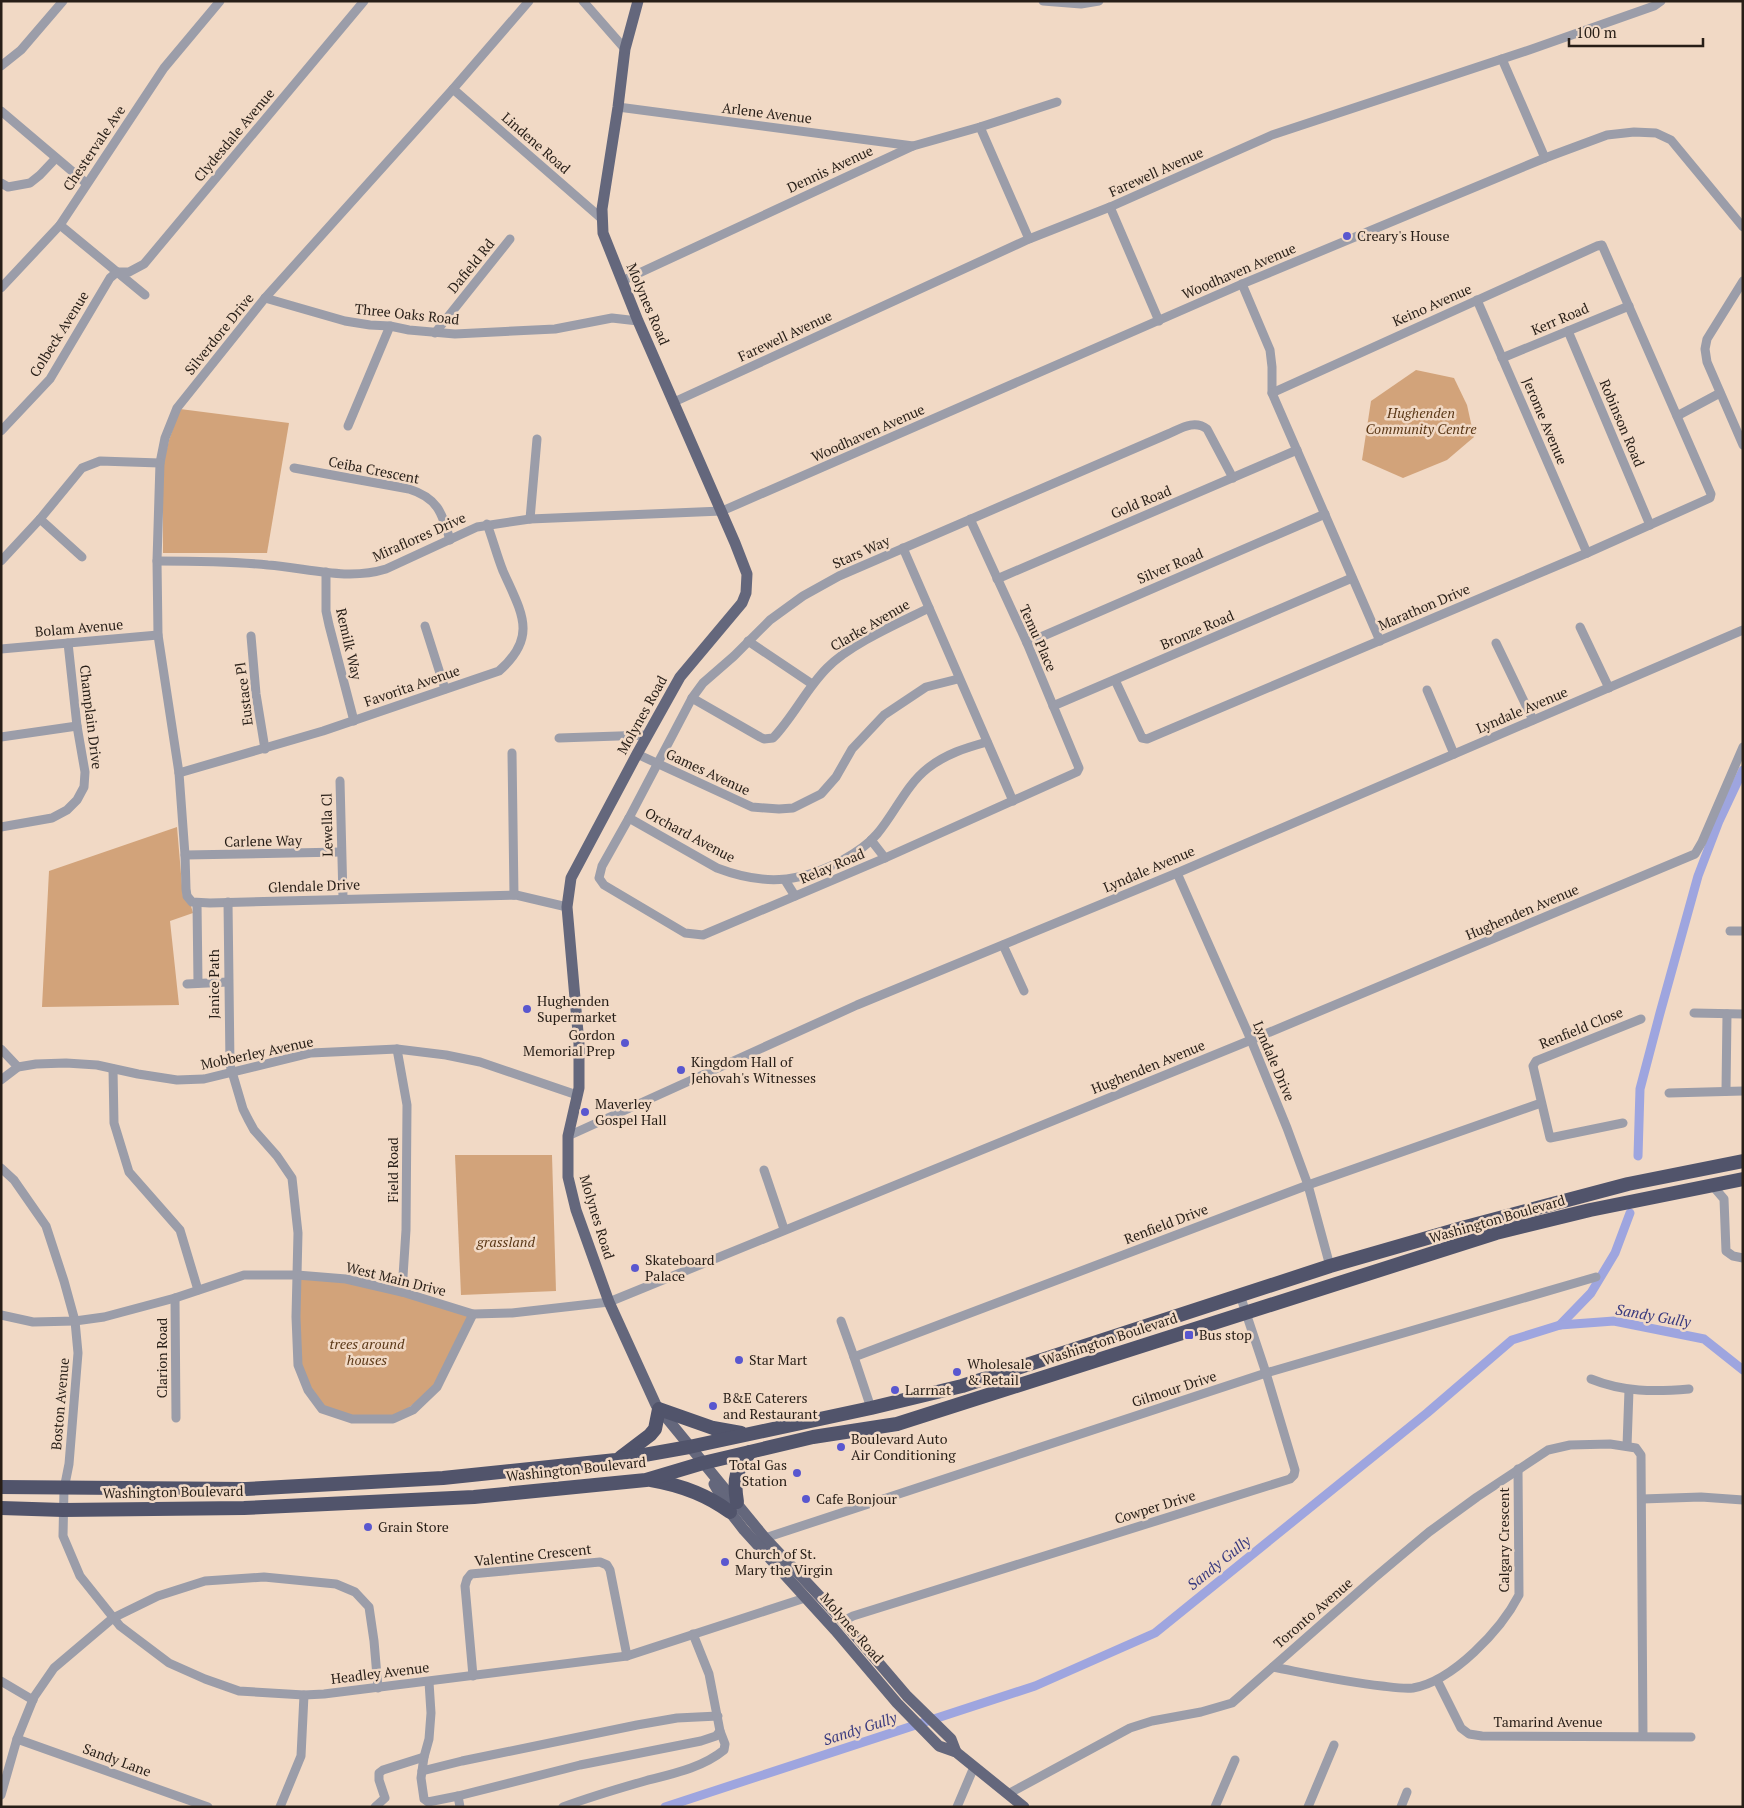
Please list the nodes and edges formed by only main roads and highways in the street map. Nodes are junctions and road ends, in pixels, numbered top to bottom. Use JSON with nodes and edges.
{"nodes":[{"id":1,"x":638,"y":1,"type":"edge"},
{"id":2,"x":1743,"y":1162,"type":"edge"},
{"id":3,"x":1743,"y":1179,"type":"edge"},
{"id":4,"x":659,"y":1409,"type":"junction"},
{"id":5,"x":751,"y":1435,"type":"junction"},
{"id":6,"x":689,"y":1447,"type":"junction"},
{"id":7,"x":750,"y":1452,"type":"junction"},
{"id":8,"x":616,"y":1460,"type":"junction"},
{"id":9,"x":702,"y":1463,"type":"junction"},
{"id":10,"x":646,"y":1480,"type":"junction"},
{"id":11,"x":1,"y":1487,"type":"edge"},
{"id":12,"x":733,"y":1507,"type":"junction"},
{"id":13,"x":1,"y":1508,"type":"edge"},
{"id":14,"x":956,"y":1752,"type":"junction"},
{"id":15,"x":1024,"y":1807,"type":"edge"}],
"edges":[{"from":1,"to":4,"type":"main road","name":"Molynes Road"},
{"from":2,"to":5,"type":"highway","name":"Washington Boulevard"},
{"from":3,"to":7,"type":"highway","name":"Washington Boulevard"},
{"from":4,"to":5,"type":"highway"},
{"from":4,"to":6,"type":"main road","name":"Molynes Road"},
{"from":4,"to":8,"type":"highway"},
{"from":5,"to":6,"type":"highway","name":"Washington Boulevard"},
{"from":6,"to":8,"type":"highway","name":"Washington Boulevard"},
{"from":6,"to":9,"type":"main road","name":"Molynes Road"},
{"from":7,"to":9,"type":"highway","name":"Washington Boulevard"},
{"from":7,"to":12,"type":"highway"},
{"from":8,"to":11,"type":"highway","name":"Washington Boulevard"},
{"from":9,"to":10,"type":"highway","name":"Washington Boulevard"},
{"from":9,"to":12,"type":"main road","name":"Molynes Road"},
{"from":10,"to":12,"type":"highway"},
{"from":10,"to":13,"type":"highway","name":"Washington Boulevard"},
{"from":12,"to":14,"type":"main road","name":"Molynes Road"},
{"from":12,"to":14,"type":"main road","name":"Molynes Road"},
{"from":14,"to":15,"type":"main road","name":"Molynes Road"}]}
